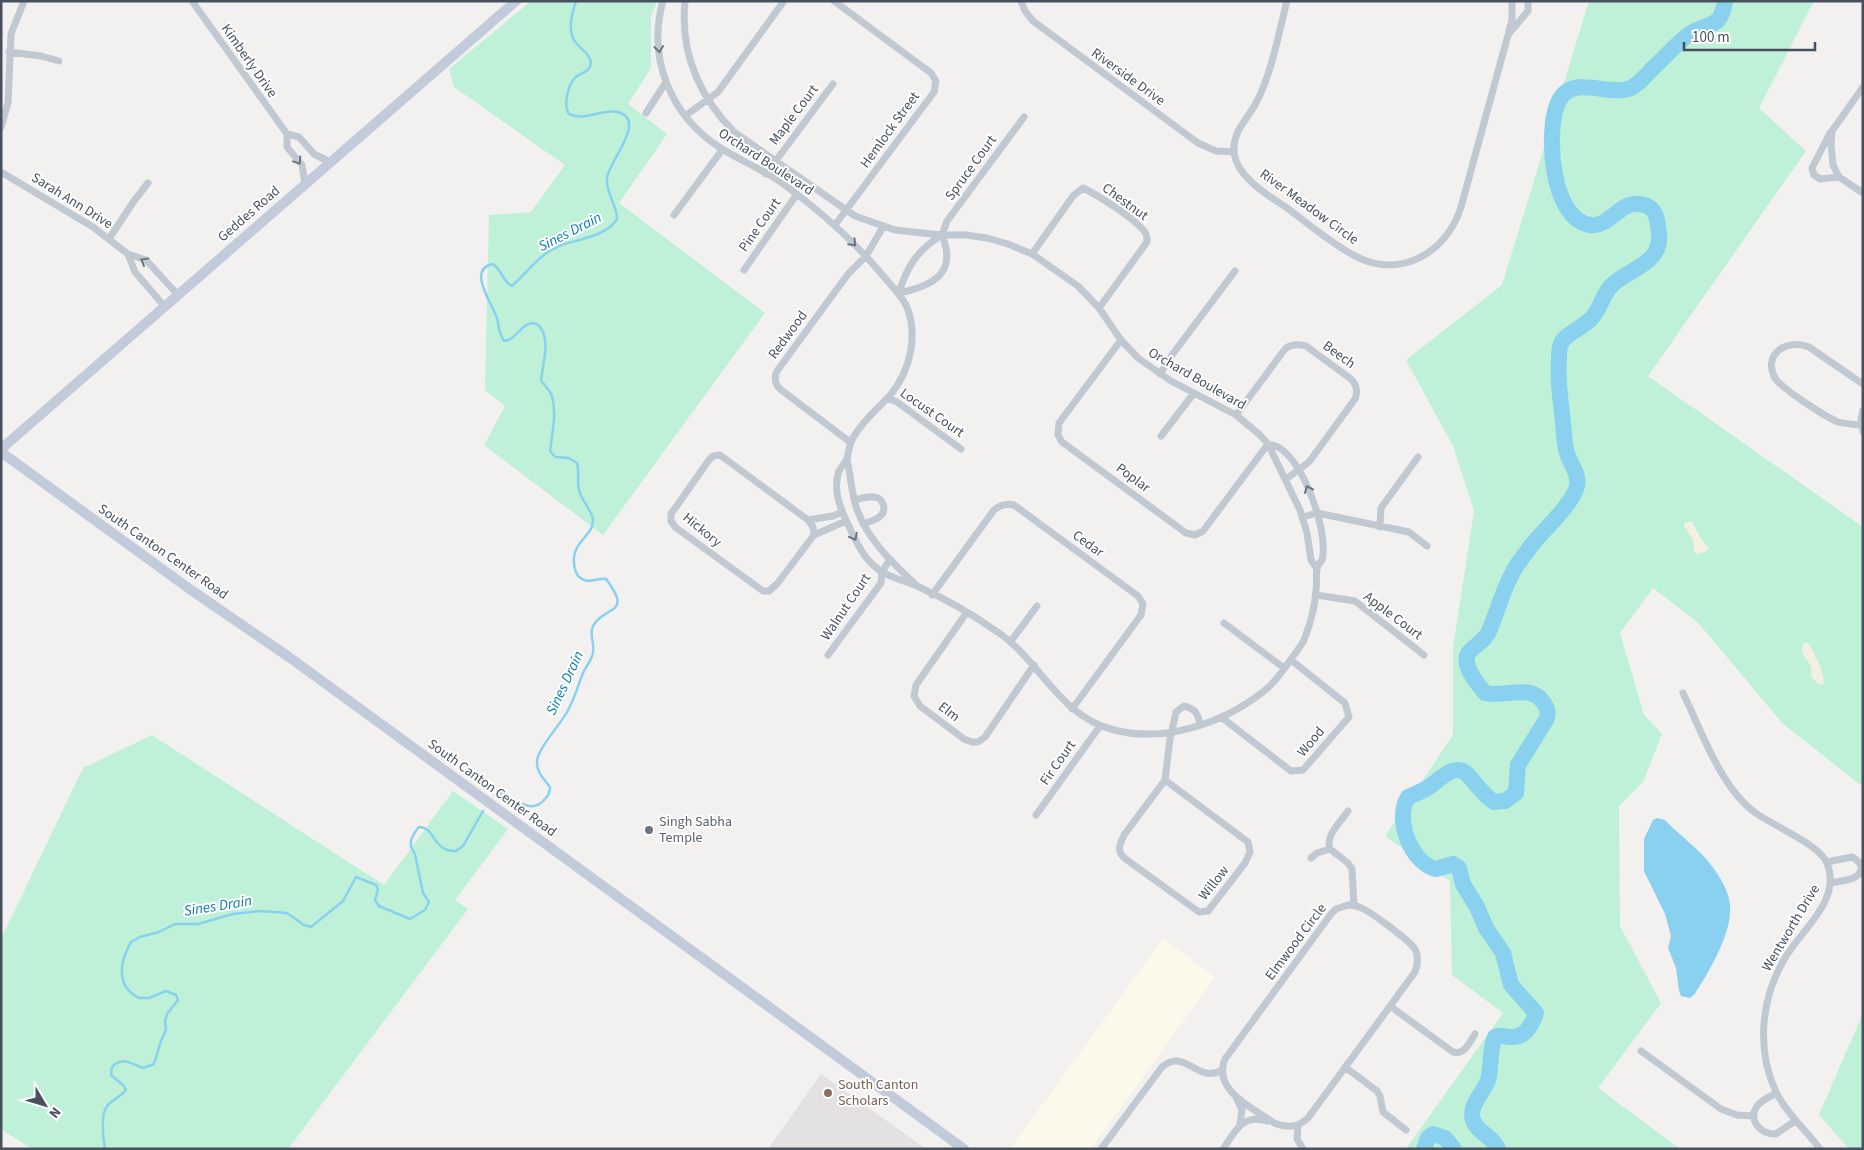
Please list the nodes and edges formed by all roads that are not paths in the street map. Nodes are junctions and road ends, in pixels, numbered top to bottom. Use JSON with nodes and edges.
{"nodes":[{"id":1,"x":24,"y":1,"type":"edge"},
{"id":2,"x":192,"y":1,"type":"edge"},
{"id":3,"x":516,"y":1,"type":"edge"},
{"id":4,"x":664,"y":1,"type":"edge"},
{"id":5,"x":685,"y":1,"type":"edge"},
{"id":6,"x":784,"y":1,"type":"edge"},
{"id":7,"x":834,"y":1,"type":"edge"},
{"id":8,"x":1021,"y":1,"type":"edge"},
{"id":9,"x":1287,"y":1,"type":"edge"},
{"id":10,"x":1512,"y":1,"type":"edge"},
{"id":11,"x":1528,"y":1,"type":"edge"},
{"id":12,"x":1508,"y":35,"type":"junction"},
{"id":13,"x":9,"y":52,"type":"junction"},
{"id":14,"x":59,"y":61,"type":"dead end"},
{"id":15,"x":666,"y":82,"type":"junction"},
{"id":16,"x":833,"y":84,"type":"dead end"},
{"id":17,"x":1863,"y":87,"type":"edge"},
{"id":18,"x":708,"y":100,"type":"junction"},
{"id":19,"x":646,"y":113,"type":"dead end"},
{"id":20,"x":684,"y":116,"type":"junction"},
{"id":21,"x":1024,"y":117,"type":"dead end"},
{"id":22,"x":1,"y":127,"type":"edge"},
{"id":23,"x":1832,"y":131,"type":"junction"},
{"id":24,"x":287,"y":134,"type":"junction"},
{"id":25,"x":722,"y":150,"type":"junction"},
{"id":26,"x":1234,"y":152,"type":"junction"},
{"id":27,"x":776,"y":160,"type":"junction"},
{"id":28,"x":330,"y":162,"type":"junction"},
{"id":29,"x":1,"y":172,"type":"edge"},
{"id":30,"x":766,"y":174,"type":"junction"},
{"id":31,"x":1839,"y":177,"type":"junction"},
{"id":32,"x":148,"y":183,"type":"dead end"},
{"id":33,"x":305,"y":184,"type":"junction"},
{"id":34,"x":1863,"y":193,"type":"edge"},
{"id":35,"x":797,"y":194,"type":"junction"},
{"id":36,"x":846,"y":211,"type":"junction"},
{"id":37,"x":674,"y":215,"type":"dead end"},
{"id":38,"x":835,"y":225,"type":"junction"},
{"id":39,"x":883,"y":227,"type":"junction"},
{"id":40,"x":942,"y":235,"type":"junction"},
{"id":41,"x":109,"y":238,"type":"junction"},
{"id":42,"x":128,"y":254,"type":"junction"},
{"id":43,"x":1032,"y":254,"type":"junction"},
{"id":44,"x":866,"y":256,"type":"junction"},
{"id":45,"x":744,"y":270,"type":"dead end"},
{"id":46,"x":1235,"y":271,"type":"dead end"},
{"id":47,"x":899,"y":293,"type":"junction"},
{"id":48,"x":178,"y":295,"type":"junction"},
{"id":49,"x":165,"y":307,"type":"junction"},
{"id":50,"x":1099,"y":308,"type":"junction"},
{"id":51,"x":1121,"y":340,"type":"junction"},
{"id":52,"x":1160,"y":374,"type":"junction"},
{"id":53,"x":1863,"y":384,"type":"edge"},
{"id":54,"x":1194,"y":393,"type":"junction"},
{"id":55,"x":888,"y":398,"type":"junction"},
{"id":56,"x":1863,"y":410,"type":"edge"},
{"id":57,"x":1236,"y":416,"type":"junction"},
{"id":58,"x":1862,"y":428,"type":"edge"},
{"id":59,"x":1161,"y":436,"type":"dead end"},
{"id":60,"x":850,"y":442,"type":"junction"},
{"id":61,"x":1268,"y":444,"type":"junction"},
{"id":62,"x":961,"y":449,"type":"dead end"},
{"id":63,"x":1,"y":450,"type":"edge"},
{"id":64,"x":1418,"y":457,"type":"dead end"},
{"id":65,"x":847,"y":459,"type":"junction"},
{"id":66,"x":1298,"y":470,"type":"junction"},
{"id":67,"x":1286,"y":479,"type":"junction"},
{"id":68,"x":854,"y":500,"type":"junction"},
{"id":69,"x":857,"y":511,"type":"junction"},
{"id":70,"x":1317,"y":513,"type":"junction"},
{"id":71,"x":844,"y":516,"type":"junction"},
{"id":72,"x":1302,"y":517,"type":"junction"},
{"id":73,"x":808,"y":520,"type":"junction"},
{"id":74,"x":863,"y":524,"type":"junction"},
{"id":75,"x":1380,"y":527,"type":"junction"},
{"id":76,"x":814,"y":535,"type":"junction"},
{"id":77,"x":1427,"y":546,"type":"dead end"},
{"id":78,"x":890,"y":559,"type":"junction"},
{"id":79,"x":1317,"y":569,"type":"junction"},
{"id":80,"x":882,"y":572,"type":"junction"},
{"id":81,"x":917,"y":586,"type":"junction"},
{"id":82,"x":932,"y":595,"type":"junction"},
{"id":83,"x":1316,"y":596,"type":"junction"},
{"id":84,"x":1037,"y":606,"type":"dead end"},
{"id":85,"x":967,"y":612,"type":"junction"},
{"id":86,"x":1224,"y":623,"type":"dead end"},
{"id":87,"x":1010,"y":641,"type":"junction"},
{"id":88,"x":1424,"y":654,"type":"dead end"},
{"id":89,"x":828,"y":655,"type":"dead end"},
{"id":90,"x":1291,"y":660,"type":"junction"},
{"id":91,"x":1034,"y":665,"type":"junction"},
{"id":92,"x":1284,"y":668,"type":"junction"},
{"id":93,"x":1683,"y":693,"type":"dead end"},
{"id":94,"x":1072,"y":709,"type":"junction"},
{"id":95,"x":1221,"y":717,"type":"junction"},
{"id":96,"x":1200,"y":725,"type":"junction"},
{"id":97,"x":1100,"y":726,"type":"junction"},
{"id":98,"x":1173,"y":732,"type":"junction"},
{"id":99,"x":1165,"y":780,"type":"junction"},
{"id":100,"x":1348,"y":811,"type":"dead end"},
{"id":101,"x":1036,"y":815,"type":"dead end"},
{"id":102,"x":1330,"y":849,"type":"junction"},
{"id":103,"x":1310,"y":858,"type":"dead end"},
{"id":104,"x":1827,"y":862,"type":"junction"},
{"id":105,"x":1831,"y":883,"type":"junction"},
{"id":106,"x":1354,"y":905,"type":"junction"},
{"id":107,"x":1390,"y":1006,"type":"junction"},
{"id":108,"x":1475,"y":1034,"type":"dead end"},
{"id":109,"x":1641,"y":1051,"type":"dead end"},
{"id":110,"x":1345,"y":1067,"type":"junction"},
{"id":111,"x":1222,"y":1070,"type":"junction"},
{"id":112,"x":1777,"y":1093,"type":"junction"},
{"id":113,"x":1234,"y":1094,"type":"junction"},
{"id":114,"x":1754,"y":1116,"type":"junction"},
{"id":115,"x":1795,"y":1121,"type":"junction"},
{"id":116,"x":1274,"y":1123,"type":"junction"},
{"id":117,"x":1239,"y":1126,"type":"junction"},
{"id":118,"x":1298,"y":1126,"type":"junction"},
{"id":119,"x":1406,"y":1130,"type":"dead end"},
{"id":120,"x":964,"y":1149,"type":"edge"},
{"id":121,"x":1102,"y":1149,"type":"edge"},
{"id":122,"x":1223,"y":1149,"type":"edge"},
{"id":123,"x":1303,"y":1149,"type":"edge"},
{"id":124,"x":1820,"y":1149,"type":"edge"}],
"edges":[{"from":1,"to":13,"type":"street"},
{"from":2,"to":24,"type":"street","name":"Kimberly Drive"},
{"from":3,"to":28,"type":"main road","name":"Geddes Road"},
{"from":4,"to":15,"type":"street","name":"Orchard Boulevard","one_way":true},
{"from":5,"to":18,"type":"street","name":"Orchard Boulevard"},
{"from":6,"to":18,"type":"street"},
{"from":7,"to":36,"type":"street","name":"Hemlock Street"},
{"from":8,"to":26,"type":"street","name":"Riverside Drive"},
{"from":9,"to":26,"type":"street"},
{"from":10,"to":12,"type":"street","name":"River Meadow Circle"},
{"from":11,"to":12,"type":"street","name":"River Meadow Circle"},
{"from":12,"to":26,"type":"street","name":"River Meadow Circle"},
{"from":13,"to":14,"type":"street"},
{"from":13,"to":22,"type":"street"},
{"from":15,"to":19,"type":"street"},
{"from":15,"to":20,"type":"street","name":"Orchard Boulevard"},
{"from":16,"to":27,"type":"street","name":"Maple Court"},
{"from":17,"to":23,"type":"street"},
{"from":18,"to":20,"type":"street"},
{"from":18,"to":27,"type":"street","name":"Orchard Boulevard"},
{"from":20,"to":25,"type":"street","name":"Orchard Boulevard"},
{"from":21,"to":40,"type":"street","name":"Spruce Court"},
{"from":23,"to":31,"type":"street"},
{"from":23,"to":31,"type":"street"},
{"from":24,"to":28,"type":"street","name":"Kimberly Drive"},
{"from":24,"to":33,"type":"street","name":"Kimberly Drive","one_way":true},
{"from":25,"to":30,"type":"street","name":"Orchard Boulevard"},
{"from":25,"to":37,"type":"street"},
{"from":27,"to":30,"type":"street","name":"Maple Court"},
{"from":27,"to":36,"type":"street","name":"Orchard Boulevard"},
{"from":28,"to":33,"type":"main road","name":"Geddes Road"},
{"from":29,"to":41,"type":"street","name":"Sarah Ann Drive"},
{"from":30,"to":35,"type":"street","name":"Orchard Boulevard"},
{"from":31,"to":34,"type":"street"},
{"from":32,"to":41,"type":"street"},
{"from":33,"to":48,"type":"main road","name":"Geddes Road"},
{"from":35,"to":38,"type":"street","name":"Orchard Boulevard"},
{"from":35,"to":45,"type":"street","name":"Pine Court"},
{"from":36,"to":38,"type":"street","name":"Hemlock Street"},
{"from":36,"to":39,"type":"street","name":"Orchard Boulevard"},
{"from":38,"to":44,"type":"street","name":"Orchard Boulevard","one_way":true},
{"from":39,"to":40,"type":"street","name":"Orchard Boulevard"},
{"from":39,"to":44,"type":"street","name":"Redwood"},
{"from":40,"to":43,"type":"street","name":"Orchard Boulevard"},
{"from":40,"to":47,"type":"street"},
{"from":40,"to":47,"type":"street"},
{"from":41,"to":42,"type":"street","name":"Sarah Ann Drive"},
{"from":48,"to":42,"type":"street","name":"Sarah Ann Drive","one_way":true},
{"from":42,"to":49,"type":"street","name":"Sarah Ann Drive"},
{"from":43,"to":50,"type":"street","name":"Orchard Boulevard"},
{"from":43,"to":50,"type":"street","name":"Chestnut"},
{"from":44,"to":47,"type":"street","name":"Orchard Boulevard"},
{"from":44,"to":60,"type":"street","name":"Redwood"},
{"from":46,"to":52,"type":"street"},
{"from":47,"to":55,"type":"street","name":"Orchard Boulevard"},
{"from":48,"to":49,"type":"main road","name":"Geddes Road"},
{"from":49,"to":63,"type":"main road","name":"Geddes Road"},
{"from":50,"to":51,"type":"street","name":"Orchard Boulevard"},
{"from":51,"to":52,"type":"street","name":"Orchard Boulevard"},
{"from":51,"to":61,"type":"street","name":"Poplar"},
{"from":52,"to":54,"type":"street","name":"Orchard Boulevard"},
{"from":53,"to":58,"type":"street"},
{"from":54,"to":57,"type":"street","name":"Orchard Boulevard"},
{"from":54,"to":59,"type":"street"},
{"from":55,"to":60,"type":"street","name":"Orchard Boulevard"},
{"from":55,"to":62,"type":"street","name":"Locust Court"},
{"from":56,"to":58,"type":"street"},
{"from":57,"to":61,"type":"street","name":"Orchard Boulevard"},
{"from":57,"to":66,"type":"street","name":"Beech"},
{"from":60,"to":65,"type":"street","name":"Orchard Boulevard"},
{"from":61,"to":66,"type":"street","name":"Orchard Boulevard"},
{"from":61,"to":67,"type":"street","name":"Orchard Boulevard"},
{"from":63,"to":120,"type":"main road","name":"South Canton Center Road"},
{"from":64,"to":75,"type":"street"},
{"from":65,"to":68,"type":"street","name":"Orchard Boulevard"},
{"from":65,"to":71,"type":"street","name":"Orchard Boulevard"},
{"from":66,"to":67,"type":"street"},
{"from":70,"to":66,"type":"street","name":"Orchard Boulevard","one_way":true},
{"from":67,"to":72,"type":"street","name":"Orchard Boulevard"},
{"from":68,"to":69,"type":"street","name":"Orchard Boulevard"},
{"from":68,"to":74,"type":"street"},
{"from":69,"to":71,"type":"street"},
{"from":69,"to":74,"type":"street","name":"Orchard Boulevard"},
{"from":70,"to":72,"type":"street"},
{"from":70,"to":75,"type":"street"},
{"from":70,"to":79,"type":"street","name":"Orchard Boulevard"},
{"from":71,"to":73,"type":"street"},
{"from":71,"to":76,"type":"street","name":"Hickory"},
{"from":71,"to":80,"type":"street","name":"Orchard Boulevard","one_way":true},
{"from":72,"to":79,"type":"street","name":"Orchard Boulevard"},
{"from":73,"to":76,"type":"street"},
{"from":73,"to":76,"type":"street","name":"Hickory"},
{"from":74,"to":78,"type":"street","name":"Orchard Boulevard"},
{"from":75,"to":77,"type":"street"},
{"from":78,"to":80,"type":"street","name":"Walnut Court"},
{"from":78,"to":81,"type":"street","name":"Orchard Boulevard"},
{"from":79,"to":83,"type":"street","name":"Orchard Boulevard"},
{"from":80,"to":81,"type":"street","name":"Orchard Boulevard"},
{"from":80,"to":89,"type":"street","name":"Walnut Court"},
{"from":81,"to":82,"type":"street","name":"Orchard Boulevard"},
{"from":82,"to":85,"type":"street","name":"Orchard Boulevard"},
{"from":82,"to":94,"type":"street","name":"Cedar"},
{"from":83,"to":88,"type":"street","name":"Apple Court"},
{"from":83,"to":90,"type":"street","name":"Orchard Boulevard"},
{"from":84,"to":87,"type":"street"},
{"from":85,"to":87,"type":"street","name":"Orchard Boulevard"},
{"from":85,"to":91,"type":"street","name":"Elm"},
{"from":86,"to":92,"type":"street"},
{"from":87,"to":91,"type":"street","name":"Orchard Boulevard"},
{"from":90,"to":92,"type":"street","name":"Orchard Boulevard"},
{"from":90,"to":95,"type":"street","name":"Wood"},
{"from":91,"to":94,"type":"street","name":"Orchard Boulevard"},
{"from":92,"to":95,"type":"street","name":"Orchard Boulevard"},
{"from":93,"to":104,"type":"street"},
{"from":94,"to":97,"type":"street","name":"Orchard Boulevard"},
{"from":95,"to":96,"type":"street","name":"Orchard Boulevard"},
{"from":96,"to":98,"type":"street","name":"Orchard Boulevard"},
{"from":96,"to":98,"type":"street","name":"Willow"},
{"from":97,"to":98,"type":"street","name":"Orchard Boulevard"},
{"from":97,"to":101,"type":"street","name":"Fir Court"},
{"from":98,"to":99,"type":"street","name":"Willow"},
{"from":99,"to":99,"type":"street","name":"Willow"},
{"from":100,"to":102,"type":"street"},
{"from":102,"to":103,"type":"street"},
{"from":102,"to":106,"type":"street"},
{"from":104,"to":105,"type":"street","name":"Wentworth Drive"},
{"from":104,"to":105,"type":"street","name":"Wentworth Drive"},
{"from":105,"to":112,"type":"street","name":"Wentworth Drive"},
{"from":106,"to":107,"type":"street"},
{"from":106,"to":111,"type":"street","name":"Elmwood Circle"},
{"from":107,"to":108,"type":"street"},
{"from":107,"to":110,"type":"street"},
{"from":109,"to":114,"type":"street"},
{"from":110,"to":118,"type":"street"},
{"from":110,"to":119,"type":"street"},
{"from":111,"to":113,"type":"street"},
{"from":111,"to":121,"type":"street"},
{"from":112,"to":114,"type":"street"},
{"from":112,"to":115,"type":"street","name":"Wentworth Drive"},
{"from":113,"to":116,"type":"street"},
{"from":113,"to":117,"type":"street"},
{"from":114,"to":115,"type":"street"},
{"from":115,"to":124,"type":"street","name":"Wentworth Drive"},
{"from":116,"to":117,"type":"street"},
{"from":116,"to":118,"type":"street"},
{"from":117,"to":122,"type":"street"},
{"from":118,"to":123,"type":"street"}]}
